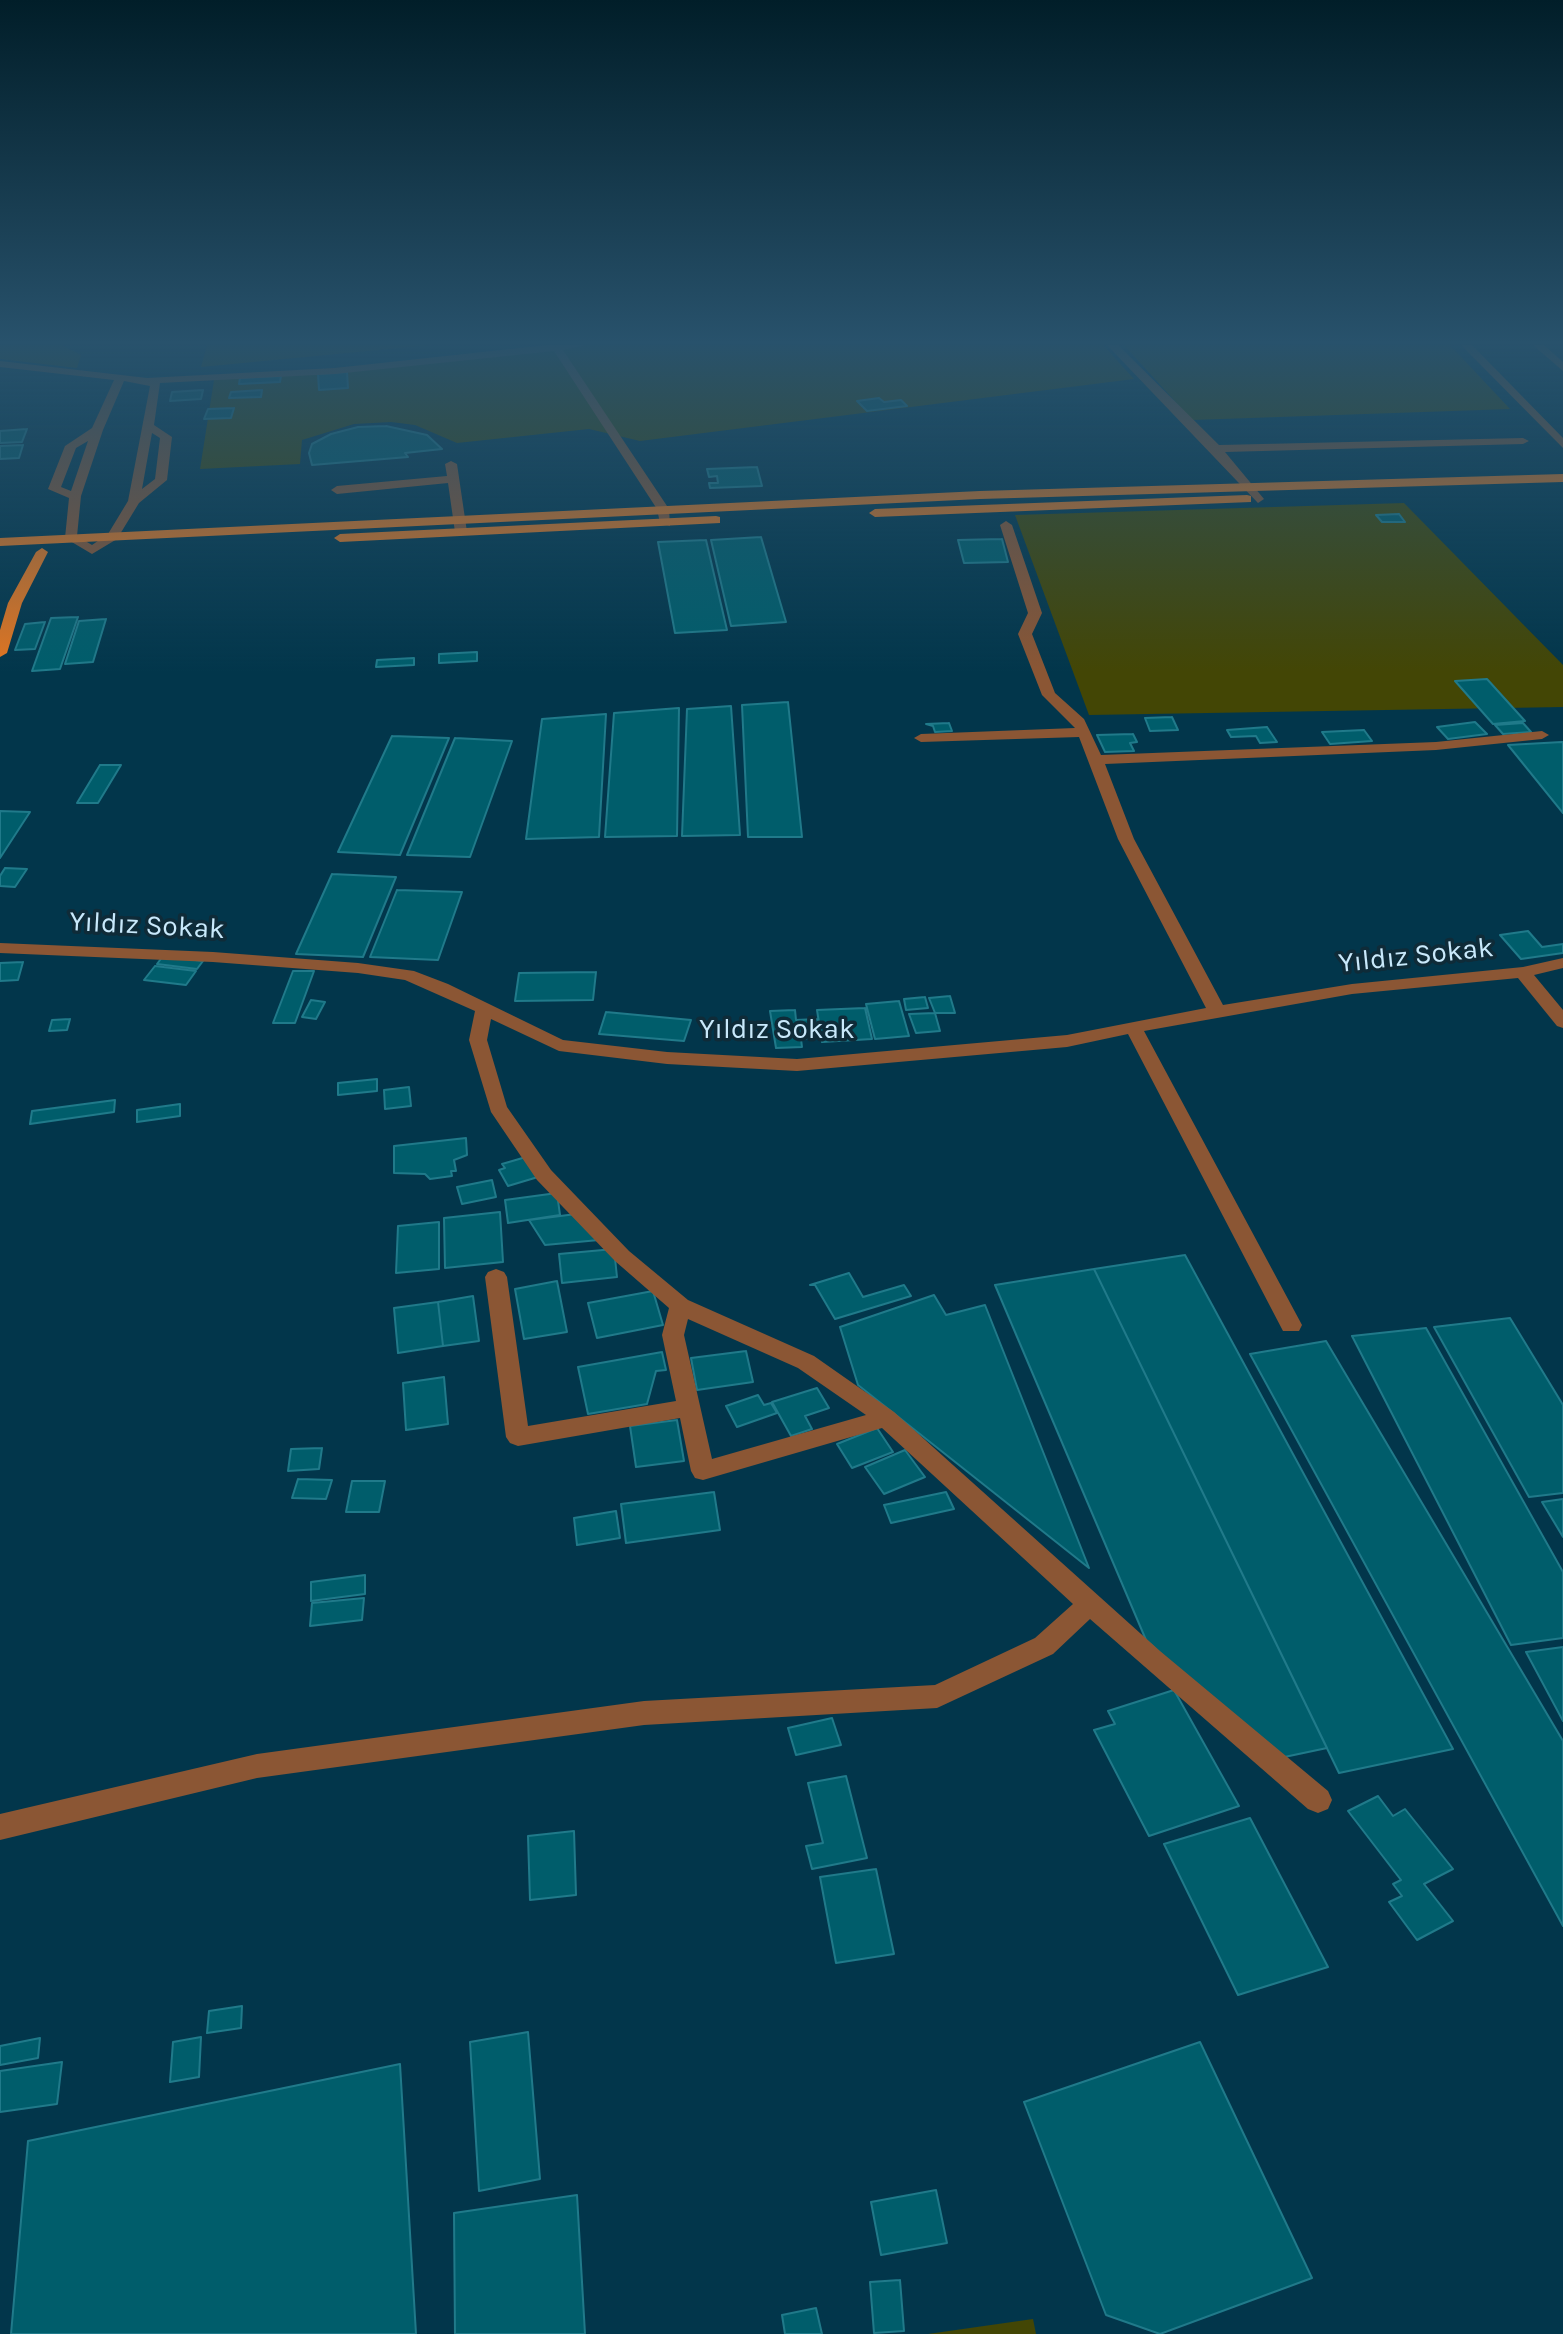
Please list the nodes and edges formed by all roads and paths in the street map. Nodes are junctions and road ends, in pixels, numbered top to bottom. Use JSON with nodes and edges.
{"nodes":[{"id":1,"x":68,"y":454,"type":"edge"},
{"id":2,"x":89,"y":454,"type":"edge"},
{"id":3,"x":144,"y":454,"type":"edge"},
{"id":4,"x":164,"y":454,"type":"edge"},
{"id":5,"x":627,"y":454,"type":"edge"},
{"id":6,"x":1220,"y":454,"type":"edge"},
{"id":7,"x":451,"y":464,"type":"dead end"},
{"id":8,"x":1563,"y":478,"type":"edge"},
{"id":9,"x":453,"y":479,"type":"junction"},
{"id":10,"x":1247,"y":485,"type":"junction"},
{"id":11,"x":337,"y":490,"type":"dead end"},
{"id":12,"x":1563,"y":491,"type":"edge"},
{"id":13,"x":75,"y":496,"type":"junction"},
{"id":14,"x":1258,"y":499,"type":"junction"},
{"id":15,"x":134,"y":501,"type":"junction"},
{"id":16,"x":663,"y":509,"type":"junction"},
{"id":17,"x":666,"y":523,"type":"junction"},
{"id":18,"x":461,"y":525,"type":"junction"},
{"id":19,"x":1006,"y":525,"type":"dead end"},
{"id":20,"x":113,"y":536,"type":"junction"},
{"id":21,"x":71,"y":538,"type":"junction"},
{"id":22,"x":0,"y":542,"type":"edge"},
{"id":23,"x":92,"y":550,"type":"junction"},
{"id":24,"x":42,"y":552,"type":"junction"},
{"id":25,"x":0,"y":554,"type":"edge"},
{"id":26,"x":0,"y":653,"type":"edge"},
{"id":27,"x":1085,"y":732,"type":"junction"},
{"id":28,"x":1542,"y":735,"type":"dead end"},
{"id":29,"x":921,"y":738,"type":"dead end"},
{"id":30,"x":1097,"y":760,"type":"junction"},
{"id":31,"x":0,"y":948,"type":"edge"},
{"id":32,"x":1563,"y":963,"type":"edge"},
{"id":33,"x":1523,"y":972,"type":"junction"},
{"id":34,"x":484,"y":1011,"type":"junction"},
{"id":35,"x":1217,"y":1011,"type":"junction"},
{"id":36,"x":1563,"y":1022,"type":"edge"},
{"id":37,"x":1134,"y":1029,"type":"junction"},
{"id":38,"x":496,"y":1277,"type":"dead end"},
{"id":39,"x":680,"y":1306,"type":"junction"},
{"id":40,"x":1291,"y":1325,"type":"dead end"},
{"id":41,"x":689,"y":1408,"type":"junction"},
{"id":42,"x":886,"y":1418,"type":"junction"},
{"id":43,"x":1091,"y":1603,"type":"junction"},
{"id":44,"x":1318,"y":1800,"type":"dead end"},
{"id":45,"x":0,"y":1827,"type":"edge"}],
"edges":[{"from":1,"to":13,"type":"street"},
{"from":2,"to":13,"type":"street"},
{"from":3,"to":15,"type":"street"},
{"from":4,"to":15,"type":"street"},
{"from":5,"to":16,"type":"street"},
{"from":6,"to":10,"type":"street"},
{"from":7,"to":9,"type":"street"},
{"from":8,"to":10,"type":"main road"},
{"from":9,"to":11,"type":"street"},
{"from":9,"to":18,"type":"street"},
{"from":10,"to":14,"type":"street"},
{"from":10,"to":16,"type":"main road"},
{"from":12,"to":14,"type":"main road"},
{"from":13,"to":21,"type":"street"},
{"from":14,"to":17,"type":"main road"},
{"from":15,"to":20,"type":"street"},
{"from":16,"to":17,"type":"street"},
{"from":16,"to":18,"type":"main road"},
{"from":17,"to":18,"type":"main road"},
{"from":18,"to":20,"type":"main road"},
{"from":18,"to":23,"type":"main road"},
{"from":19,"to":27,"type":"street"},
{"from":20,"to":21,"type":"main road"},
{"from":20,"to":23,"type":"street"},
{"from":21,"to":22,"type":"main road"},
{"from":21,"to":23,"type":"street"},
{"from":23,"to":24,"type":"main road"},
{"from":24,"to":25,"type":"main road"},
{"from":24,"to":26,"type":"main road"},
{"from":27,"to":29,"type":"street"},
{"from":27,"to":30,"type":"street"},
{"from":28,"to":30,"type":"street"},
{"from":30,"to":35,"type":"street"},
{"from":31,"to":34,"type":"street","name":"Yıldız Sokak"},
{"from":32,"to":33,"type":"street","name":"Yıldız Sokak"},
{"from":33,"to":35,"type":"street","name":"Yıldız Sokak"},
{"from":33,"to":36,"type":"street"},
{"from":34,"to":37,"type":"street","name":"Yıldız Sokak"},
{"from":34,"to":39,"type":"street"},
{"from":35,"to":37,"type":"street","name":"Yıldız Sokak"},
{"from":37,"to":40,"type":"street"},
{"from":38,"to":41,"type":"street"},
{"from":39,"to":41,"type":"street"},
{"from":39,"to":42,"type":"street"},
{"from":41,"to":42,"type":"street"},
{"from":42,"to":43,"type":"street"},
{"from":43,"to":44,"type":"street"},
{"from":43,"to":45,"type":"street"}]}
